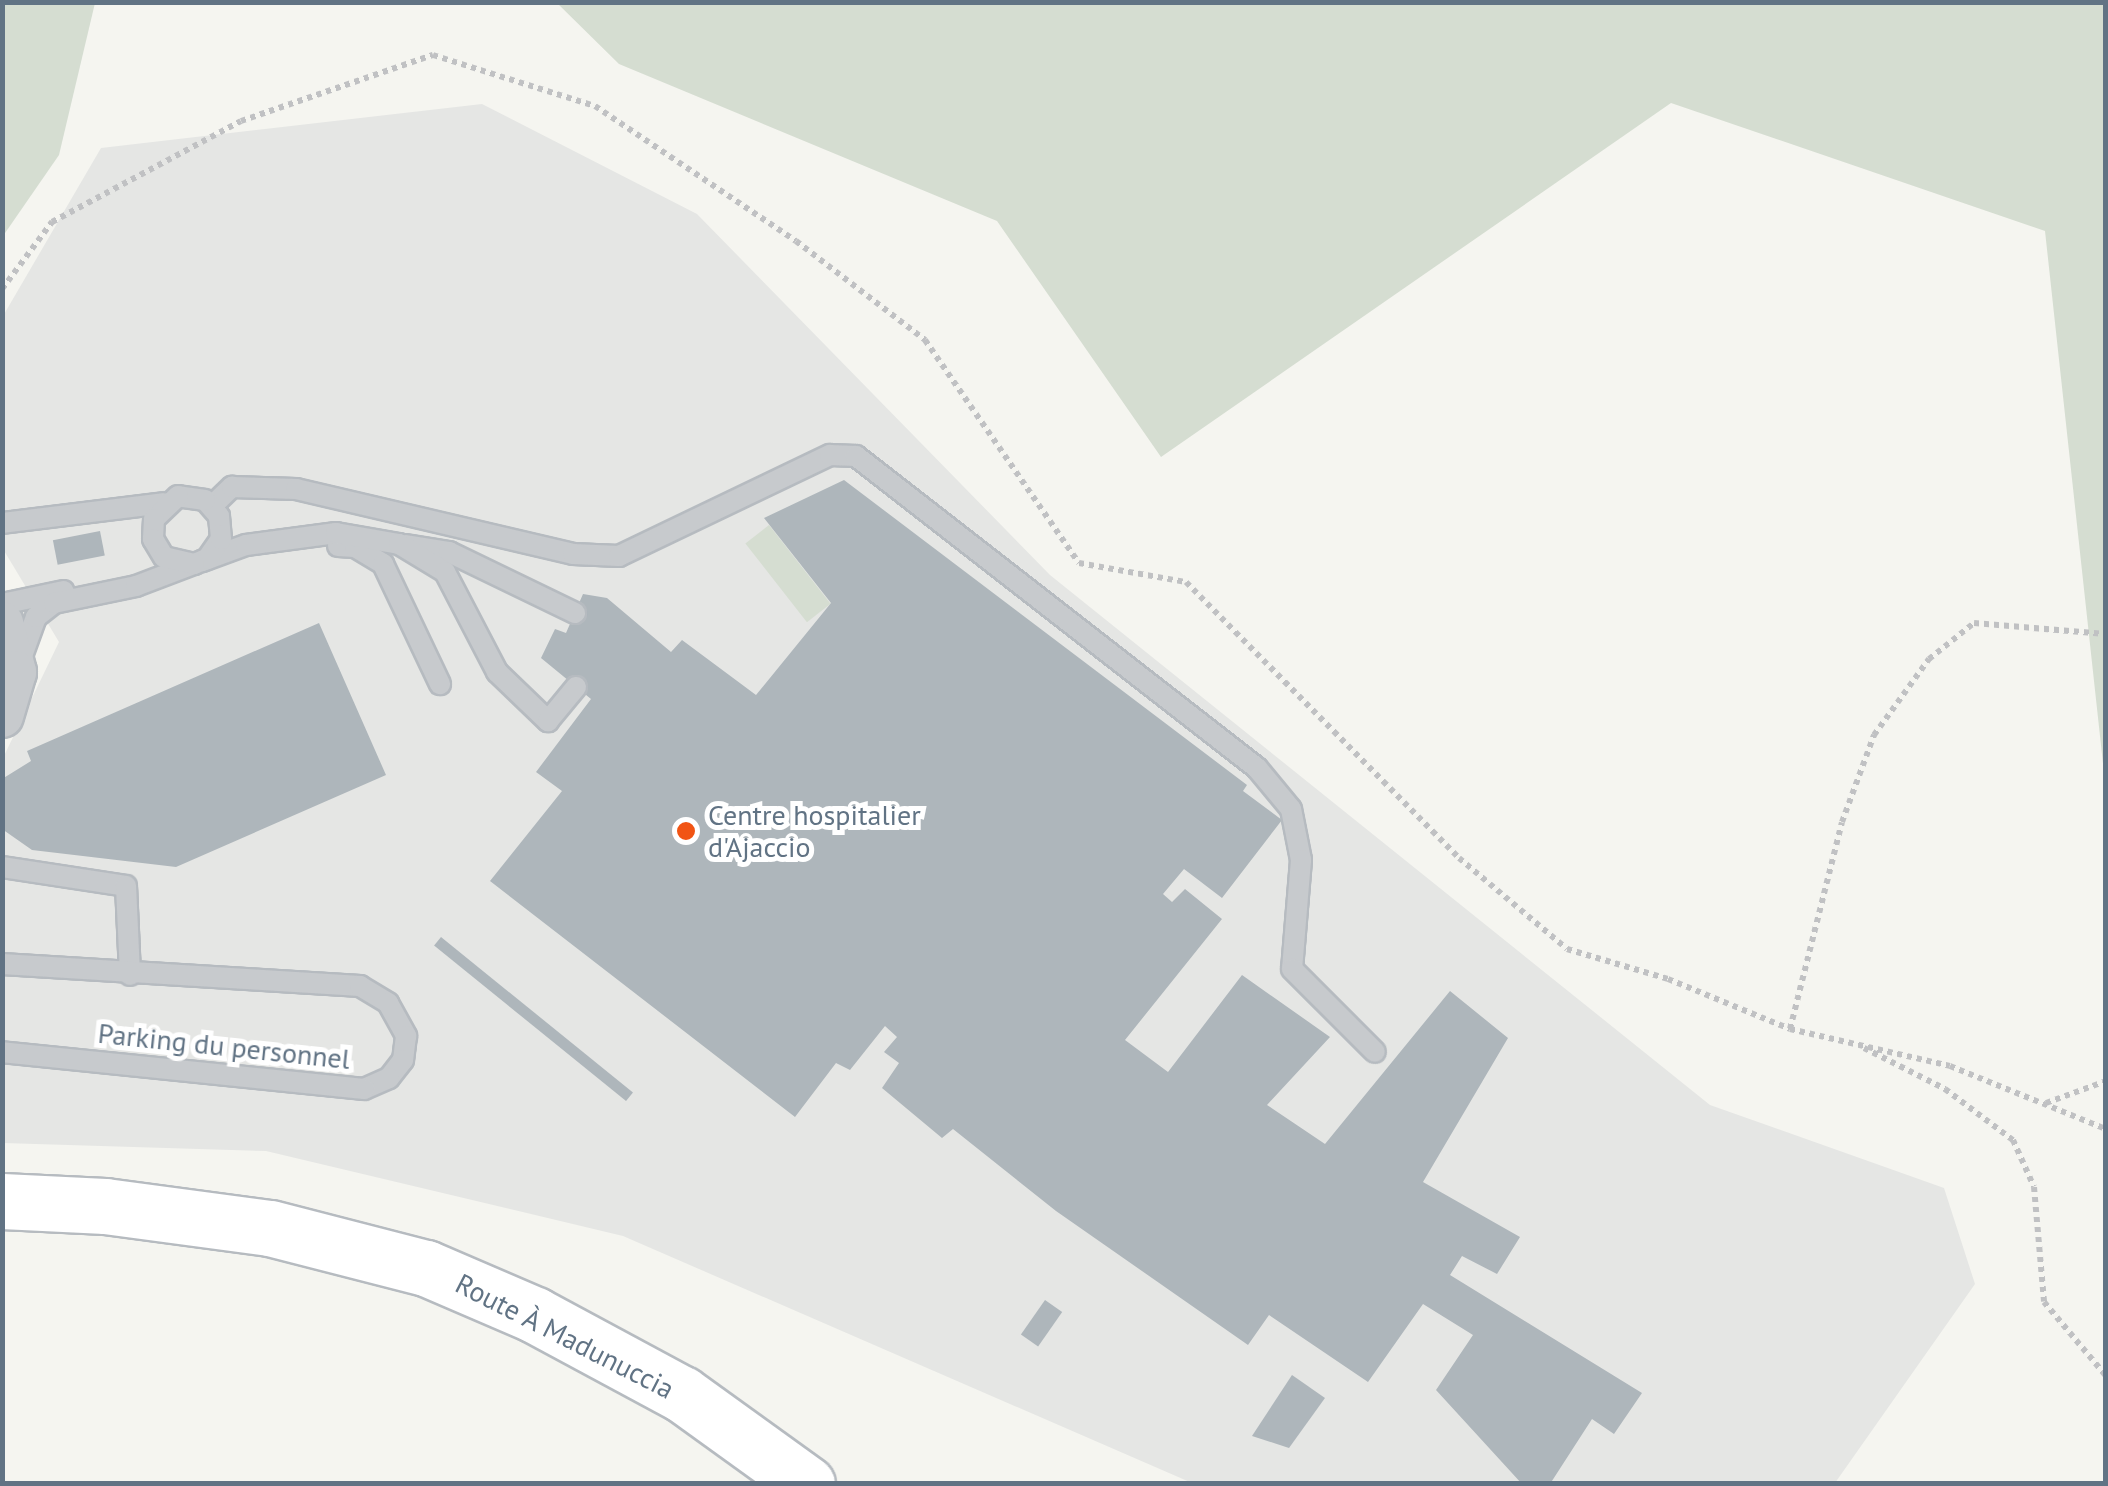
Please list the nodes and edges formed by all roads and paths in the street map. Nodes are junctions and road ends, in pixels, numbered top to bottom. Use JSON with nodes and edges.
{"nodes":[{"id":1,"x":2,"y":289,"type":"edge"},
{"id":2,"x":164,"y":504,"type":"junction"},
{"id":3,"x":212,"y":506,"type":"junction"},
{"id":4,"x":2,"y":523,"type":"edge"},
{"id":5,"x":221,"y":539,"type":"junction"},
{"id":6,"x":269,"y":542,"type":"junction"},
{"id":7,"x":399,"y":544,"type":"junction"},
{"id":8,"x":193,"y":563,"type":"junction"},
{"id":9,"x":2,"y":604,"type":"edge"},
{"id":10,"x":575,"y":612,"type":"dead end"},
{"id":11,"x":2,"y":622,"type":"edge"},
{"id":12,"x":2106,"y":634,"type":"edge"},
{"id":13,"x":440,"y":684,"type":"dead end"},
{"id":14,"x":576,"y":687,"type":"dead end"},
{"id":15,"x":6,"y":704,"type":"edge"},
{"id":16,"x":2,"y":867,"type":"edge"},
{"id":17,"x":2,"y":964,"type":"edge"},
{"id":18,"x":130,"y":976,"type":"junction"},
{"id":19,"x":1790,"y":1029,"type":"junction"},
{"id":20,"x":1849,"y":1041,"type":"junction"},
{"id":21,"x":2,"y":1052,"type":"edge"},
{"id":22,"x":1376,"y":1052,"type":"dead end"},
{"id":23,"x":2106,"y":1080,"type":"edge"},
{"id":24,"x":2044,"y":1103,"type":"junction"},
{"id":25,"x":2106,"y":1130,"type":"edge"},
{"id":26,"x":2,"y":1201,"type":"edge"},
{"id":27,"x":2106,"y":1376,"type":"edge"},
{"id":28,"x":807,"y":1484,"type":"edge"}],
"edges":[{"from":1,"to":19,"type":"path"},
{"from":2,"to":3,"type":"lane"},
{"from":2,"to":4,"type":"lane"},
{"from":2,"to":8,"type":"lane"},
{"from":3,"to":5,"type":"lane"},
{"from":3,"to":22,"type":"lane"},
{"from":5,"to":6,"type":"lane"},
{"from":5,"to":8,"type":"lane"},
{"from":6,"to":7,"type":"lane"},
{"from":6,"to":8,"type":"lane"},
{"from":6,"to":13,"type":"lane"},
{"from":7,"to":10,"type":"lane"},
{"from":7,"to":14,"type":"lane"},
{"from":8,"to":9,"type":"lane"},
{"from":8,"to":15,"type":"lane"},
{"from":11,"to":15,"type":"street"},
{"from":12,"to":19,"type":"path"},
{"from":16,"to":18,"type":"lane"},
{"from":17,"to":18,"type":"lane","name":"Parking du personnel"},
{"from":18,"to":21,"type":"lane","name":"Parking du personnel"},
{"from":19,"to":20,"type":"path"},
{"from":20,"to":24,"type":"path"},
{"from":20,"to":27,"type":"path"},
{"from":23,"to":24,"type":"path"},
{"from":24,"to":25,"type":"path"},
{"from":26,"to":28,"type":"main road","name":"Route À Madunuccia"}]}
